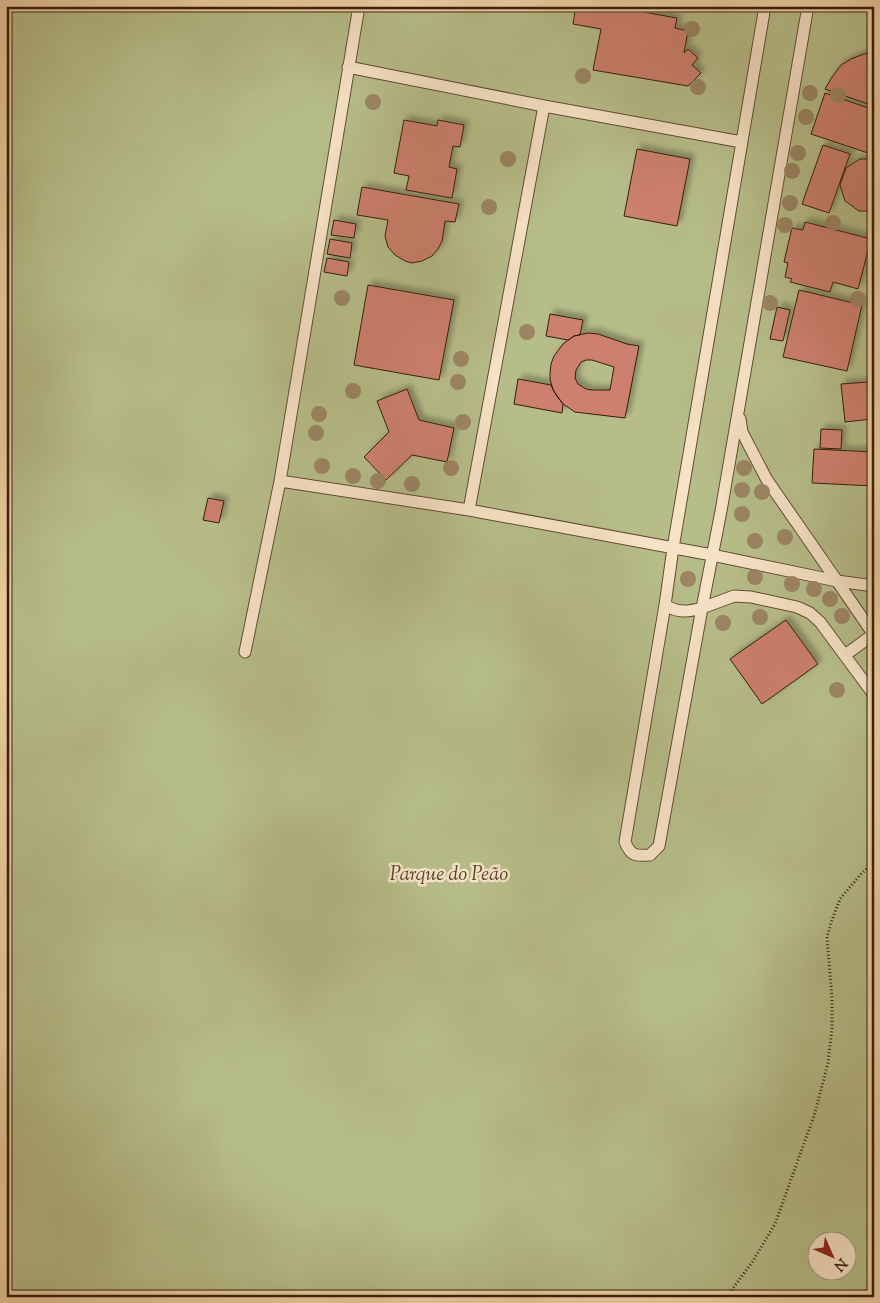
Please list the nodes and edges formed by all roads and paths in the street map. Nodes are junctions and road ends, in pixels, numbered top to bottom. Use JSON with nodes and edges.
{"nodes":[{"id":1,"x":358,"y":6,"type":"edge"},
{"id":2,"x":765,"y":6,"type":"edge"},
{"id":3,"x":808,"y":6,"type":"edge"},
{"id":4,"x":348,"y":67,"type":"junction"},
{"id":5,"x":544,"y":106,"type":"junction"},
{"id":6,"x":742,"y":142,"type":"junction"},
{"id":7,"x":739,"y":407,"type":"junction"},
{"id":8,"x":280,"y":481,"type":"junction"},
{"id":9,"x":469,"y":510,"type":"junction"},
{"id":10,"x":673,"y":548,"type":"junction"},
{"id":11,"x":712,"y":555,"type":"junction"},
{"id":12,"x":837,"y":581,"type":"junction"},
{"id":13,"x":874,"y":586,"type":"edge"},
{"id":14,"x":664,"y":605,"type":"junction"},
{"id":15,"x":702,"y":608,"type":"junction"},
{"id":16,"x":874,"y":635,"type":"edge"},
{"id":17,"x":245,"y":652,"type":"dead end"},
{"id":18,"x":845,"y":654,"type":"junction"},
{"id":19,"x":874,"y":695,"type":"edge"},
{"id":20,"x":874,"y":862,"type":"edge"},
{"id":21,"x":729,"y":1297,"type":"edge"}],
"edges":[{"from":1,"to":4,"type":"lane"},
{"from":2,"to":6,"type":"lane"},
{"from":3,"to":7,"type":"lane"},
{"from":4,"to":5,"type":"lane"},
{"from":4,"to":8,"type":"lane"},
{"from":5,"to":6,"type":"lane"},
{"from":5,"to":9,"type":"lane"},
{"from":6,"to":10,"type":"lane"},
{"from":7,"to":11,"type":"lane"},
{"from":7,"to":12,"type":"lane"},
{"from":8,"to":9,"type":"lane"},
{"from":8,"to":17,"type":"lane"},
{"from":9,"to":10,"type":"lane"},
{"from":10,"to":11,"type":"lane"},
{"from":10,"to":14,"type":"lane"},
{"from":11,"to":12,"type":"lane"},
{"from":11,"to":15,"type":"lane"},
{"from":12,"to":13,"type":"lane"},
{"from":12,"to":16,"type":"lane"},
{"from":14,"to":15,"type":"lane"},
{"from":14,"to":15,"type":"lane"},
{"from":15,"to":18,"type":"lane"},
{"from":16,"to":18,"type":"lane"},
{"from":18,"to":19,"type":"lane"},
{"from":20,"to":21,"type":"path"}]}
